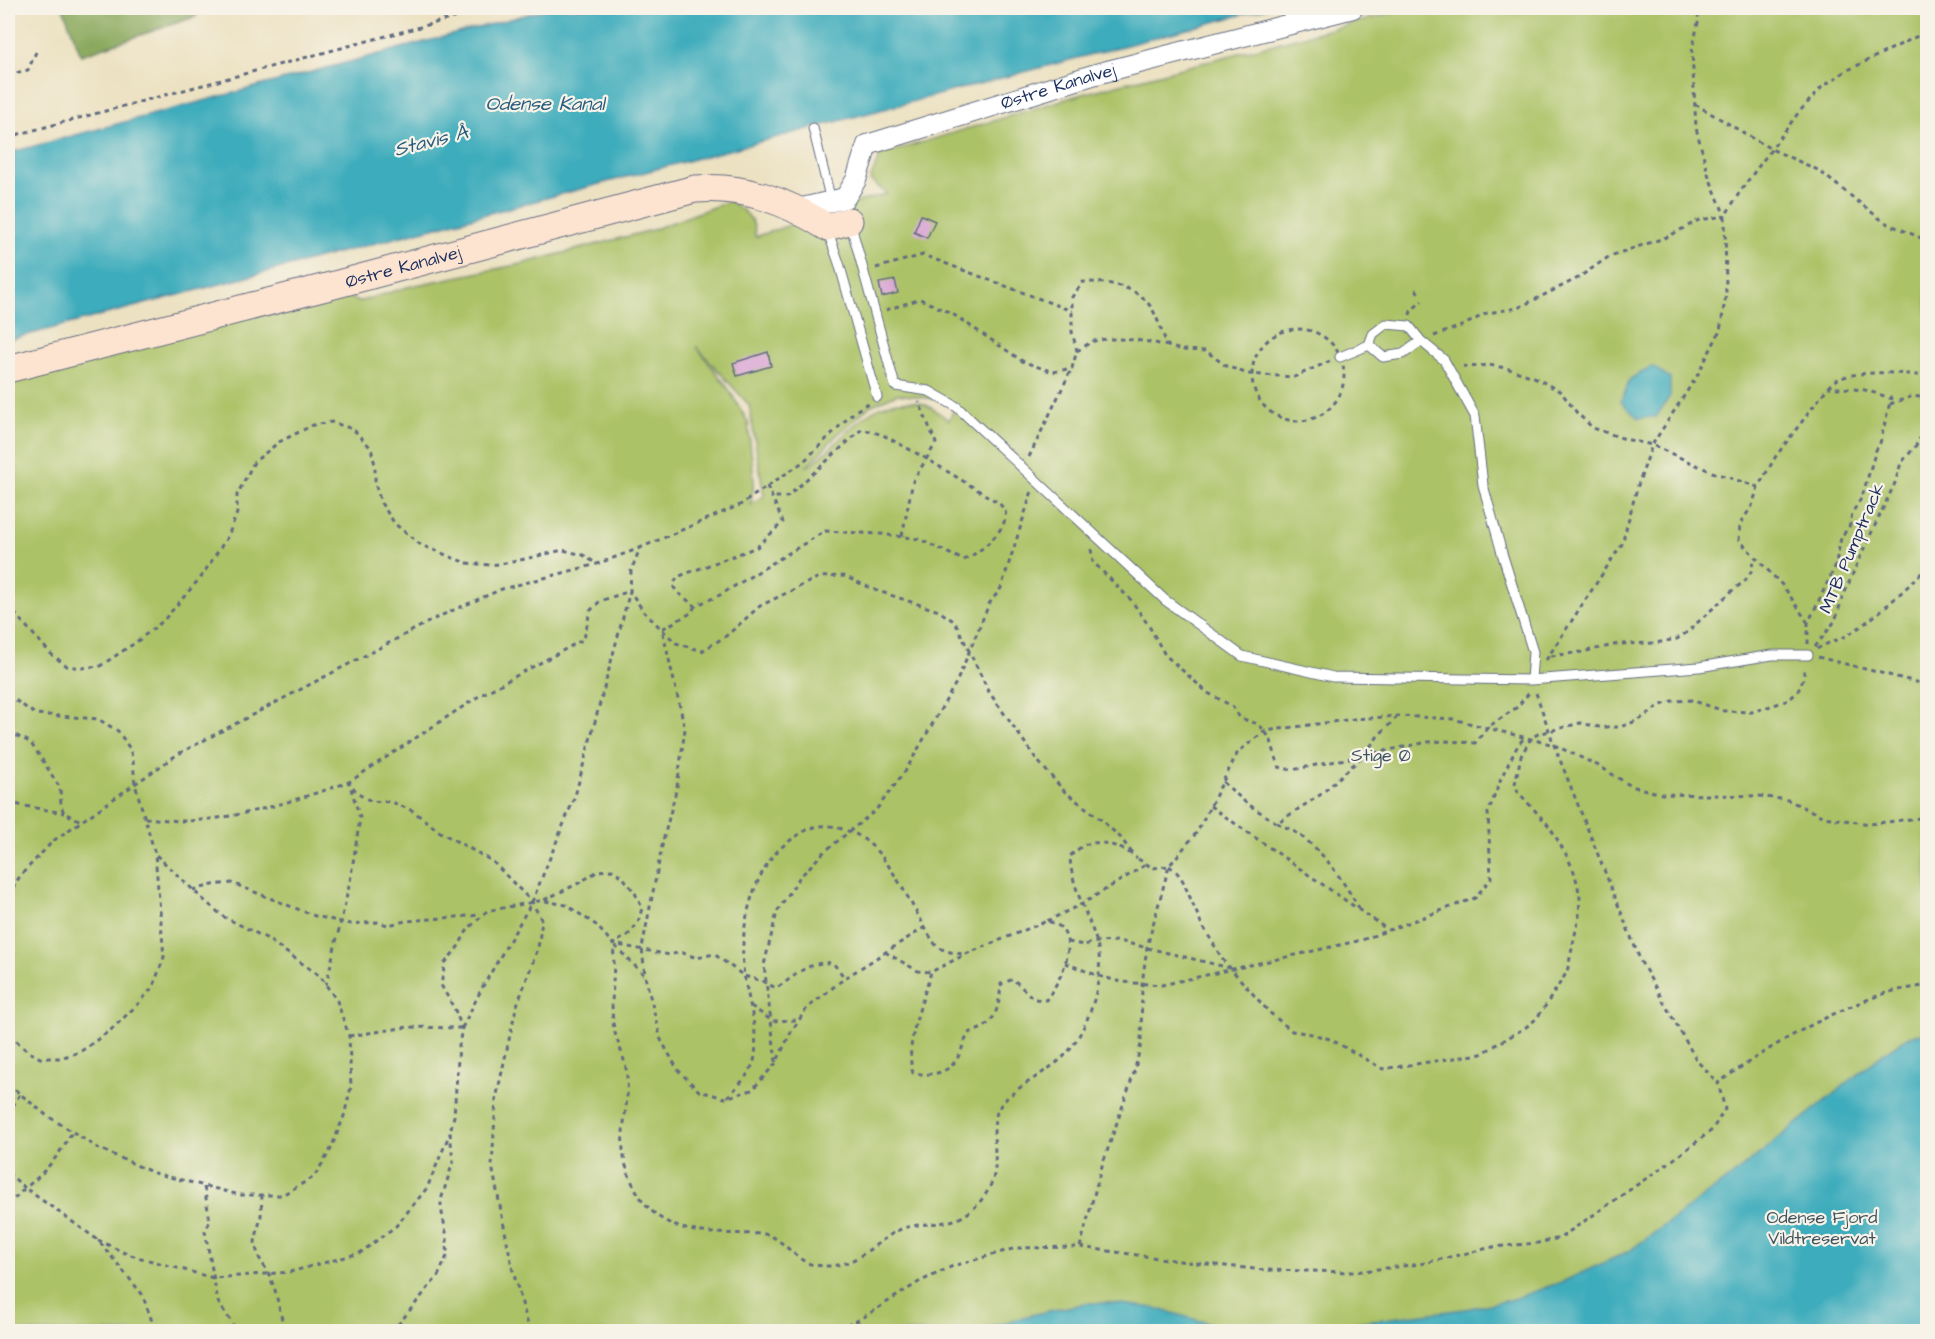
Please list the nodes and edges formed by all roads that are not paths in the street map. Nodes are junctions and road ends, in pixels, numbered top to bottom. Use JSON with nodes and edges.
{"nodes":[{"id":1,"x":1353,"y":8,"type":"edge"},
{"id":2,"x":813,"y":128,"type":"dead end"},
{"id":3,"x":838,"y":212,"type":"junction"},
{"id":4,"x":1421,"y":341,"type":"junction"},
{"id":5,"x":1369,"y":345,"type":"junction"},
{"id":6,"x":1340,"y":357,"type":"road end"},
{"id":7,"x":8,"y":369,"type":"edge"},
{"id":8,"x":877,"y":397,"type":"road end"},
{"id":9,"x":1808,"y":655,"type":"road end"},
{"id":10,"x":1531,"y":680,"type":"junction"}],
"edges":[{"from":1,"to":3,"type":"street","name":"Østre Kanalvej"},
{"from":2,"to":3,"type":"lane"},
{"from":3,"to":7,"type":"street","name":"Østre Kanalvej"},
{"from":3,"to":8,"type":"lane"},
{"from":3,"to":10,"type":"lane"},
{"from":4,"to":5,"type":"lane"},
{"from":4,"to":5,"type":"lane"},
{"from":4,"to":10,"type":"lane"},
{"from":5,"to":6,"type":"lane"},
{"from":9,"to":10,"type":"lane"}]}
